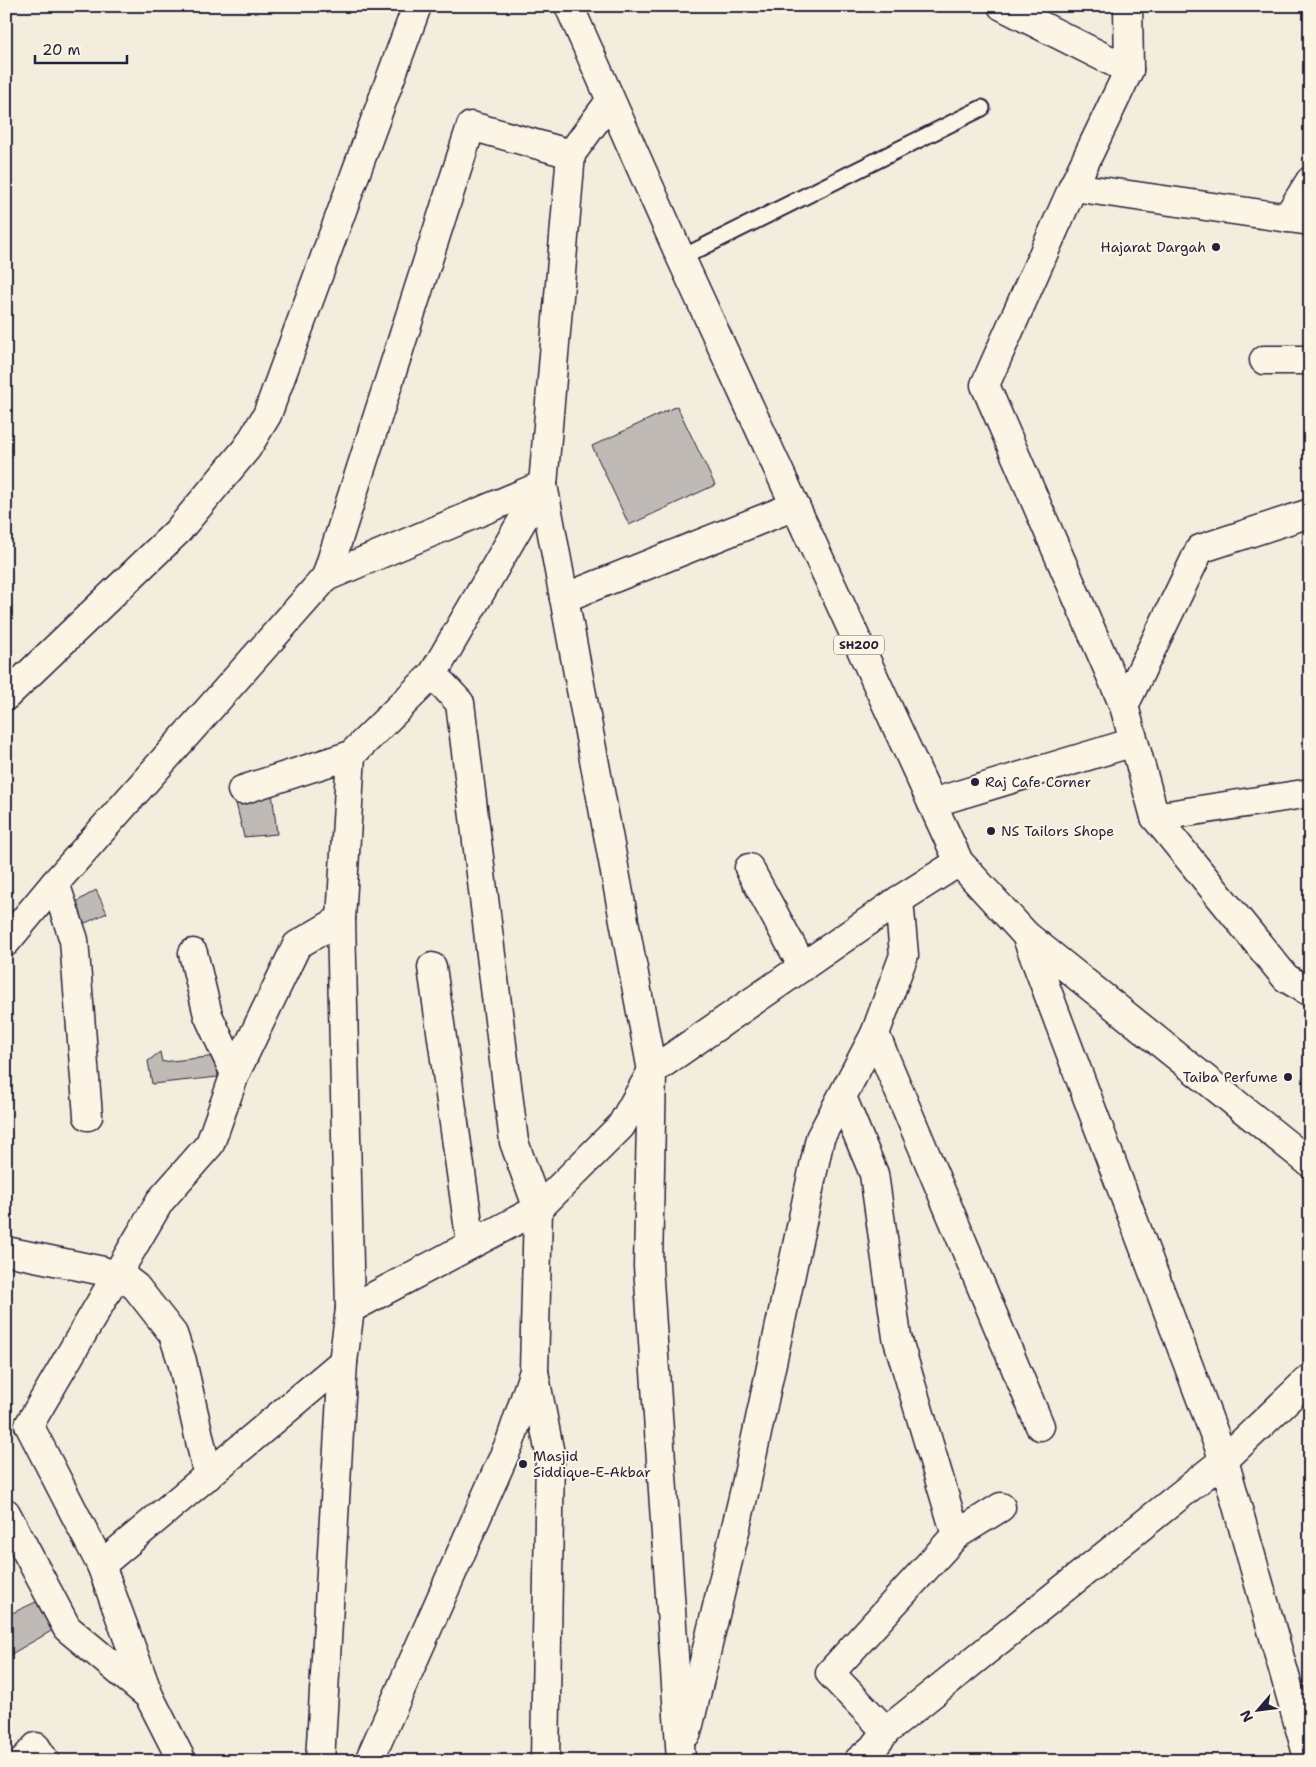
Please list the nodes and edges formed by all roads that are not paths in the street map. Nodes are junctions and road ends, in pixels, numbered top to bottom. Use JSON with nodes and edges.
{"nodes":[{"id":1,"x":418,"y":6,"type":"edge"},
{"id":2,"x":569,"y":6,"type":"edge"},
{"id":3,"x":1002,"y":6,"type":"edge"},
{"id":4,"x":1128,"y":6,"type":"edge"},
{"id":5,"x":1042,"y":16,"type":"edge"},
{"id":6,"x":1129,"y":70,"type":"junction"},
{"id":7,"x":610,"y":101,"type":"junction"},
{"id":8,"x":982,"y":108,"type":"dead end"},
{"id":9,"x":571,"y":154,"type":"junction"},
{"id":10,"x":1310,"y":180,"type":"edge"},
{"id":11,"x":1073,"y":187,"type":"junction"},
{"id":12,"x":1298,"y":219,"type":"edge"},
{"id":13,"x":681,"y":258,"type":"junction"},
{"id":14,"x":1264,"y":360,"type":"dead end"},
{"id":15,"x":1310,"y":360,"type":"edge"},
{"id":16,"x":542,"y":485,"type":"junction"},
{"id":17,"x":795,"y":506,"type":"junction"},
{"id":18,"x":1310,"y":513,"type":"edge"},
{"id":19,"x":326,"y":576,"type":"junction"},
{"id":20,"x":564,"y":598,"type":"junction"},
{"id":21,"x":432,"y":674,"type":"junction"},
{"id":22,"x":6,"y":696,"type":"edge"},
{"id":23,"x":1124,"y":706,"type":"junction"},
{"id":24,"x":1134,"y":742,"type":"junction"},
{"id":25,"x":350,"y":755,"type":"junction"},
{"id":26,"x":242,"y":790,"type":"dead end"},
{"id":27,"x":1310,"y":793,"type":"edge"},
{"id":28,"x":932,"y":803,"type":"junction"},
{"id":29,"x":1155,"y":817,"type":"junction"},
{"id":30,"x":959,"y":862,"type":"junction"},
{"id":31,"x":749,"y":868,"type":"dead end"},
{"id":32,"x":55,"y":883,"type":"junction"},
{"id":33,"x":899,"y":900,"type":"junction"},
{"id":34,"x":341,"y":918,"type":"junction"},
{"id":35,"x":1026,"y":935,"type":"junction"},
{"id":36,"x":6,"y":942,"type":"edge"},
{"id":37,"x":193,"y":952,"type":"dead end"},
{"id":38,"x":432,"y":967,"type":"dead end"},
{"id":39,"x":802,"y":967,"type":"junction"},
{"id":40,"x":1298,"y":973,"type":"edge"},
{"id":41,"x":1310,"y":992,"type":"edge"},
{"id":42,"x":875,"y":1034,"type":"junction"},
{"id":43,"x":652,"y":1072,"type":"junction"},
{"id":44,"x":235,"y":1074,"type":"junction"},
{"id":45,"x":842,"y":1097,"type":"junction"},
{"id":46,"x":88,"y":1116,"type":"dead end"},
{"id":47,"x":1310,"y":1163,"type":"edge"},
{"id":48,"x":538,"y":1209,"type":"junction"},
{"id":49,"x":471,"y":1244,"type":"junction"},
{"id":50,"x":6,"y":1251,"type":"edge"},
{"id":51,"x":118,"y":1276,"type":"junction"},
{"id":52,"x":350,"y":1309,"type":"junction"},
{"id":53,"x":343,"y":1362,"type":"junction"},
{"id":54,"x":534,"y":1371,"type":"junction"},
{"id":55,"x":1310,"y":1378,"type":"edge"},
{"id":56,"x":1040,"y":1426,"type":"dead end"},
{"id":57,"x":1224,"y":1460,"type":"junction"},
{"id":58,"x":208,"y":1476,"type":"junction"},
{"id":59,"x":1001,"y":1507,"type":"dead end"},
{"id":60,"x":8,"y":1521,"type":"edge"},
{"id":61,"x":956,"y":1535,"type":"junction"},
{"id":62,"x":101,"y":1565,"type":"junction"},
{"id":63,"x":149,"y":1696,"type":"junction"},
{"id":64,"x":875,"y":1750,"type":"edge"},
{"id":65,"x":681,"y":1760,"type":"edge"},
{"id":66,"x":22,"y":1761,"type":"edge"},
{"id":67,"x":45,"y":1761,"type":"edge"},
{"id":68,"x":182,"y":1761,"type":"edge"},
{"id":69,"x":320,"y":1761,"type":"edge"},
{"id":70,"x":370,"y":1761,"type":"edge"},
{"id":71,"x":545,"y":1761,"type":"edge"},
{"id":72,"x":1309,"y":1761,"type":"edge"}],
"edges":[{"from":1,"to":22,"type":"street"},
{"from":2,"to":7,"type":"street","number":"SH200"},
{"from":3,"to":5,"type":"street"},
{"from":4,"to":6,"type":"street"},
{"from":5,"to":6,"type":"street"},
{"from":6,"to":11,"type":"street"},
{"from":7,"to":9,"type":"street"},
{"from":7,"to":13,"type":"street","number":"SH200"},
{"from":8,"to":13,"type":"lane"},
{"from":9,"to":16,"type":"street"},
{"from":9,"to":19,"type":"street"},
{"from":10,"to":12,"type":"street"},
{"from":11,"to":12,"type":"street"},
{"from":11,"to":23,"type":"street"},
{"from":13,"to":17,"type":"street","number":"SH200"},
{"from":14,"to":15,"type":"street"},
{"from":16,"to":19,"type":"street"},
{"from":16,"to":20,"type":"street"},
{"from":16,"to":21,"type":"street"},
{"from":17,"to":20,"type":"street"},
{"from":17,"to":28,"type":"street","number":"SH200"},
{"from":18,"to":23,"type":"street"},
{"from":19,"to":32,"type":"street"},
{"from":20,"to":43,"type":"street"},
{"from":21,"to":25,"type":"street"},
{"from":21,"to":48,"type":"street"},
{"from":23,"to":24,"type":"street"},
{"from":24,"to":28,"type":"street"},
{"from":24,"to":29,"type":"street"},
{"from":25,"to":26,"type":"street"},
{"from":25,"to":34,"type":"street"},
{"from":27,"to":29,"type":"street"},
{"from":28,"to":30,"type":"street","number":"SH200"},
{"from":29,"to":40,"type":"street"},
{"from":30,"to":33,"type":"street"},
{"from":30,"to":35,"type":"street","number":"SH200"},
{"from":31,"to":39,"type":"street"},
{"from":32,"to":36,"type":"street"},
{"from":32,"to":46,"type":"street"},
{"from":33,"to":39,"type":"street"},
{"from":33,"to":42,"type":"street"},
{"from":34,"to":44,"type":"street"},
{"from":34,"to":52,"type":"street"},
{"from":35,"to":47,"type":"street","number":"SH200"},
{"from":35,"to":57,"type":"street"},
{"from":37,"to":44,"type":"street"},
{"from":38,"to":49,"type":"street"},
{"from":39,"to":43,"type":"street"},
{"from":40,"to":41,"type":"street"},
{"from":42,"to":45,"type":"street"},
{"from":42,"to":56,"type":"street"},
{"from":43,"to":48,"type":"street"},
{"from":43,"to":65,"type":"street"},
{"from":44,"to":51,"type":"street"},
{"from":45,"to":61,"type":"street"},
{"from":45,"to":65,"type":"street"},
{"from":48,"to":49,"type":"street"},
{"from":48,"to":54,"type":"street"},
{"from":49,"to":52,"type":"street"},
{"from":50,"to":51,"type":"street"},
{"from":51,"to":58,"type":"street"},
{"from":51,"to":62,"type":"street"},
{"from":52,"to":53,"type":"street"},
{"from":53,"to":58,"type":"street"},
{"from":53,"to":69,"type":"street"},
{"from":54,"to":70,"type":"street"},
{"from":54,"to":71,"type":"street"},
{"from":55,"to":57,"type":"street"},
{"from":57,"to":64,"type":"street"},
{"from":57,"to":72,"type":"street"},
{"from":58,"to":62,"type":"street"},
{"from":59,"to":61,"type":"street"},
{"from":60,"to":63,"type":"street"},
{"from":61,"to":64,"type":"street"},
{"from":62,"to":63,"type":"street"},
{"from":63,"to":68,"type":"street"},
{"from":66,"to":67,"type":"street"}]}
